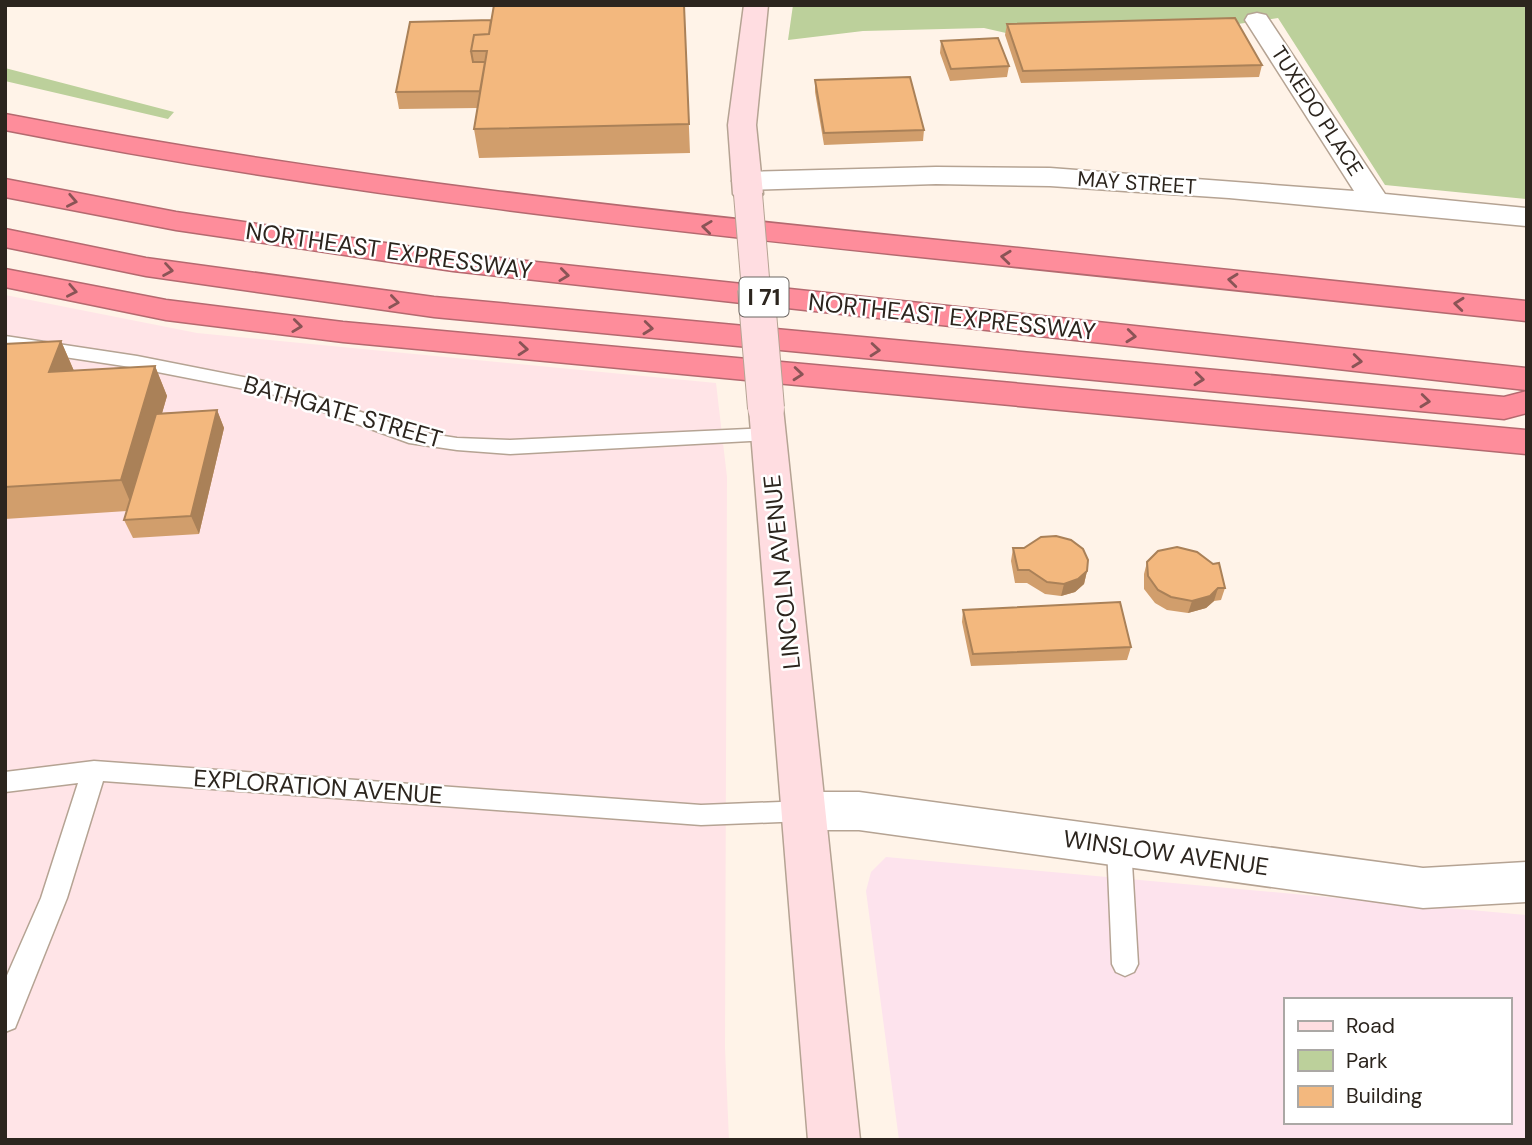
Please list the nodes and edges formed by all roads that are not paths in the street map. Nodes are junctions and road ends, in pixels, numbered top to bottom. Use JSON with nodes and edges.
{"nodes":[{"id":1,"x":756,"y":5,"type":"edge"},
{"id":2,"x":1257,"y":20,"type":"dead end"},
{"id":3,"x":5,"y":122,"type":"edge"},
{"id":4,"x":5,"y":188,"type":"edge"},
{"id":5,"x":747,"y":188,"type":"junction"},
{"id":6,"x":1376,"y":203,"type":"junction"},
{"id":7,"x":1527,"y":217,"type":"edge"},
{"id":8,"x":5,"y":239,"type":"edge"},
{"id":9,"x":5,"y":278,"type":"edge"},
{"id":10,"x":1527,"y":311,"type":"edge"},
{"id":11,"x":5,"y":342,"type":"edge"},
{"id":12,"x":1527,"y":379,"type":"edge"},
{"id":13,"x":1527,"y":402,"type":"edge"},
{"id":14,"x":767,"y":421,"type":"junction"},
{"id":15,"x":1527,"y":442,"type":"edge"},
{"id":16,"x":94,"y":771,"type":"junction"},
{"id":17,"x":5,"y":782,"type":"edge"},
{"id":18,"x":805,"y":811,"type":"junction"},
{"id":19,"x":1119,"y":846,"type":"junction"},
{"id":20,"x":1525,"y":885,"type":"edge"},
{"id":21,"x":1125,"y":964,"type":"dead end"},
{"id":22,"x":9,"y":993,"type":"edge"},
{"id":23,"x":5,"y":1020,"type":"edge"},
{"id":24,"x":834,"y":1140,"type":"edge"}],
"edges":[{"from":1,"to":5,"type":"street","name":"LINCOLN AVENUE"},
{"from":2,"to":6,"type":"street","name":"TUXEDO PLACE"},
{"from":10,"to":3,"type":"highway","one_way":true},
{"from":4,"to":12,"type":"highway","name":"NORTHEAST EXPRESSWAY","number":"I 71","one_way":true},
{"from":5,"to":6,"type":"street","name":"MAY STREET"},
{"from":5,"to":14,"type":"street","name":"LINCOLN AVENUE","bridge":true},
{"from":6,"to":7,"type":"street","name":"MAY STREET"},
{"from":8,"to":13,"type":"highway","one_way":true},
{"from":9,"to":15,"type":"highway","one_way":true},
{"from":11,"to":14,"type":"lane","name":"BATHGATE STREET"},
{"from":14,"to":18,"type":"street","name":"LINCOLN AVENUE"},
{"from":16,"to":17,"type":"lane","name":"EXPLORATION AVENUE"},
{"from":16,"to":18,"type":"lane","name":"EXPLORATION AVENUE"},
{"from":16,"to":22,"type":"lane"},
{"from":18,"to":19,"type":"street","name":"WINSLOW AVENUE"},
{"from":18,"to":24,"type":"street","name":"LINCOLN AVENUE"},
{"from":19,"to":20,"type":"street","name":"WINSLOW AVENUE"},
{"from":19,"to":21,"type":"lane"},
{"from":22,"to":23,"type":"lane"}]}
